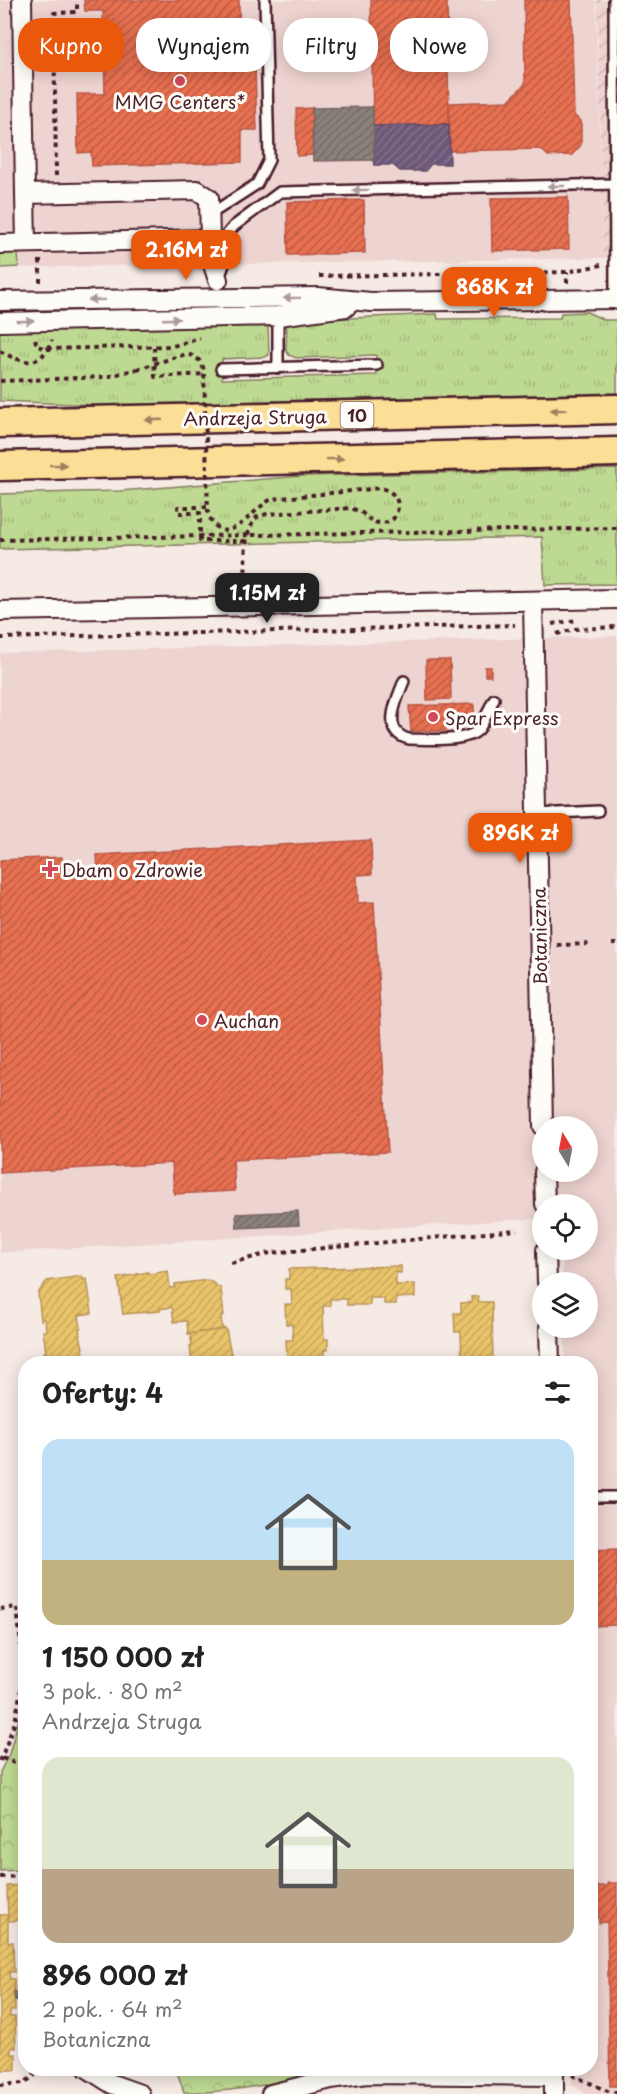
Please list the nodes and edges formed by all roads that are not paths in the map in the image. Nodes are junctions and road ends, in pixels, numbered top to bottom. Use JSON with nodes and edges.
{"nodes":[{"id":1,"x":22,"y":0,"type":"edge"},
{"id":2,"x":265,"y":0,"type":"edge"},
{"id":3,"x":614,"y":0,"type":"edge"},
{"id":4,"x":615,"y":184,"type":"junction"},
{"id":5,"x":32,"y":194,"type":"junction"},
{"id":6,"x":210,"y":215,"type":"junction"},
{"id":7,"x":210,"y":239,"type":"junction"},
{"id":8,"x":33,"y":243,"type":"junction"},
{"id":9,"x":0,"y":244,"type":"edge"},
{"id":10,"x":218,"y":280,"type":"junction"},
{"id":11,"x":219,"y":299,"type":"junction"},
{"id":12,"x":616,"y":299,"type":"edge"},
{"id":13,"x":0,"y":302,"type":"edge"},
{"id":14,"x":371,"y":303,"type":"junction"},
{"id":15,"x":278,"y":316,"type":"junction"},
{"id":16,"x":219,"y":317,"type":"junction"},
{"id":17,"x":0,"y":322,"type":"edge"},
{"id":18,"x":377,"y":365,"type":"dead end"},
{"id":19,"x":221,"y":369,"type":"dead end"},
{"id":20,"x":278,"y":369,"type":"junction"},
{"id":21,"x":617,"y":409,"type":"edge"},
{"id":22,"x":0,"y":423,"type":"edge"},
{"id":23,"x":617,"y":452,"type":"edge"},
{"id":24,"x":0,"y":466,"type":"edge"},
{"id":25,"x":617,"y":599,"type":"edge"},
{"id":26,"x":533,"y":601,"type":"junction"},
{"id":27,"x":0,"y":612,"type":"edge"},
{"id":28,"x":405,"y":681,"type":"dead end"},
{"id":29,"x":494,"y":699,"type":"dead end"},
{"id":30,"x":598,"y":811,"type":"dead end"},
{"id":31,"x":537,"y":814,"type":"junction"},
{"id":32,"x":543,"y":1116,"type":"edge"},
{"id":33,"x":549,"y":1338,"type":"edge"},
{"id":34,"x":550,"y":1356,"type":"edge"},
{"id":35,"x":598,"y":1497,"type":"edge"},
{"id":36,"x":617,"y":1497,"type":"edge"},
{"id":37,"x":100,"y":2076,"type":"edge"},
{"id":38,"x":344,"y":2076,"type":"edge"},
{"id":39,"x":524,"y":2076,"type":"edge"},
{"id":40,"x":557,"y":2078,"type":"edge"},
{"id":41,"x":301,"y":2090,"type":"edge"},
{"id":42,"x":140,"y":2094,"type":"edge"},
{"id":43,"x":271,"y":2094,"type":"edge"}],
"edges":[{"from":1,"to":5,"type":"street"},
{"from":2,"to":6,"type":"lane"},
{"from":3,"to":4,"type":"lane"},
{"from":4,"to":10,"type":"lane","one_way":true},
{"from":4,"to":12,"type":"lane"},
{"from":5,"to":6,"type":"street"},
{"from":5,"to":8,"type":"street"},
{"from":6,"to":7,"type":"street"},
{"from":7,"to":8,"type":"street"},
{"from":7,"to":10,"type":"street"},
{"from":8,"to":9,"type":"street"},
{"from":10,"to":11,"type":"lane"},
{"from":11,"to":13,"type":"street","one_way":true},
{"from":14,"to":11,"type":"street","one_way":true},
{"from":11,"to":16,"type":"lane"},
{"from":12,"to":14,"type":"street"},
{"from":14,"to":15,"type":"street"},
{"from":15,"to":16,"type":"street"},
{"from":15,"to":20,"type":"lane"},
{"from":17,"to":16,"type":"street","one_way":true},
{"from":18,"to":20,"type":"lane"},
{"from":19,"to":20,"type":"lane"},
{"from":21,"to":22,"type":"main road","name":"Andrzeja Struga","number":"10","one_way":true},
{"from":24,"to":23,"type":"main road","one_way":true},
{"from":25,"to":26,"type":"street"},
{"from":26,"to":27,"type":"street"},
{"from":26,"to":31,"type":"street","name":"Botaniczna"},
{"from":28,"to":29,"type":"lane"},
{"from":30,"to":31,"type":"lane"},
{"from":31,"to":32,"type":"street","name":"Botaniczna"},
{"from":33,"to":34,"type":"street"},
{"from":35,"to":36,"type":"lane"},
{"from":37,"to":42,"type":"street"},
{"from":38,"to":41,"type":"street"},
{"from":39,"to":40,"type":"street"},
{"from":41,"to":43,"type":"street"}]}
